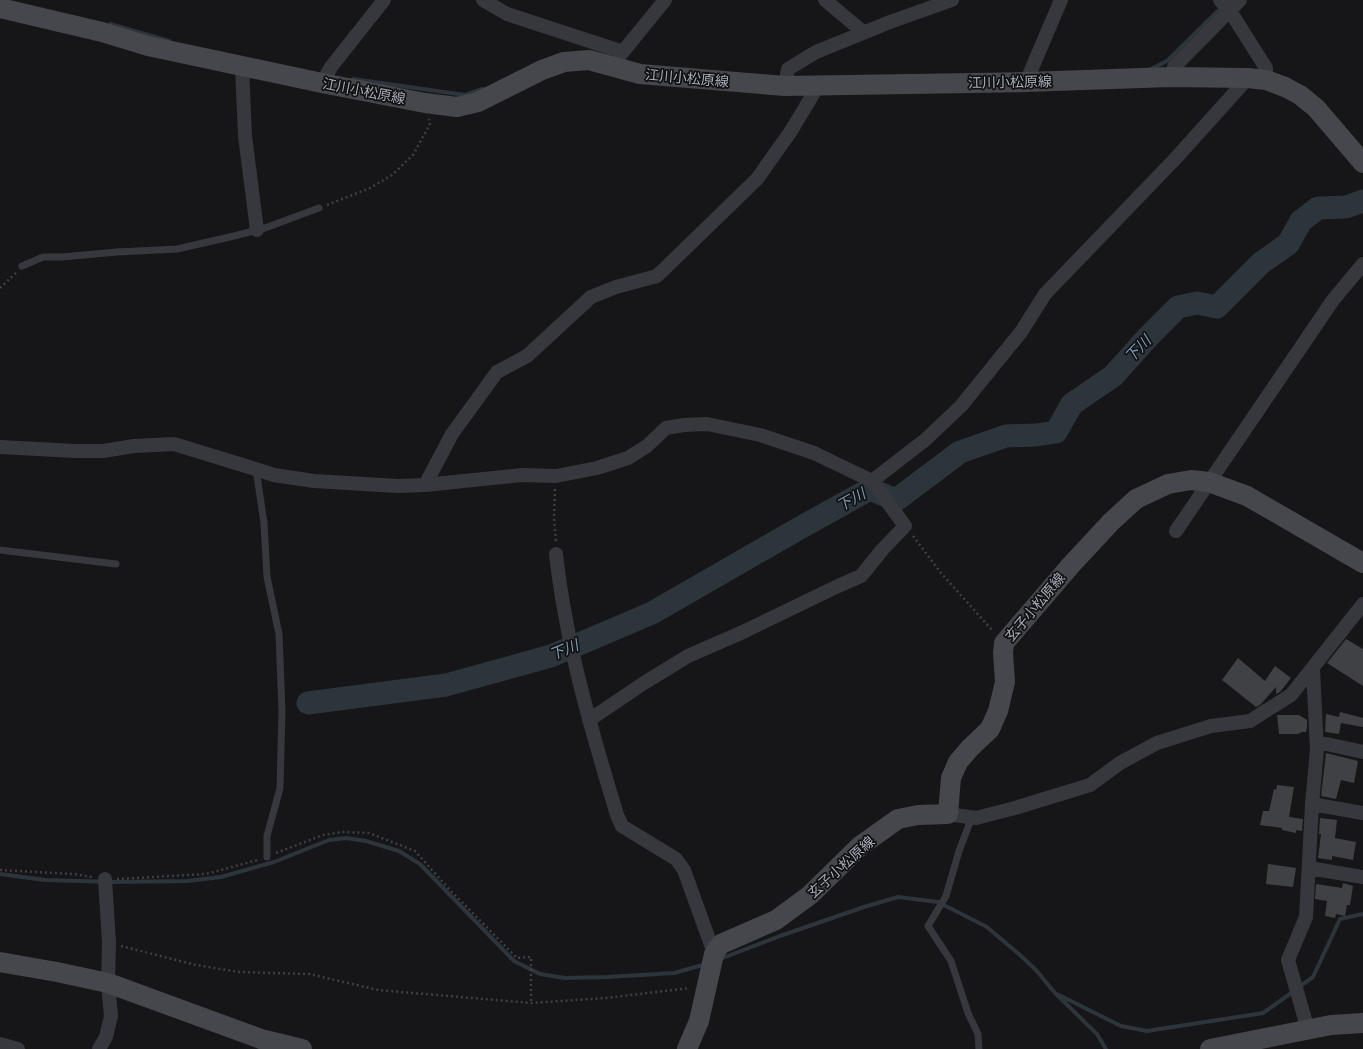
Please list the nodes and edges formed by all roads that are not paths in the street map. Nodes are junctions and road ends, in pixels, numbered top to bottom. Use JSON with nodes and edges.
{"nodes":[{"id":1,"x":384,"y":0,"type":"edge"},
{"id":2,"x":483,"y":0,"type":"edge"},
{"id":3,"x":664,"y":0,"type":"edge"},
{"id":4,"x":825,"y":0,"type":"edge"},
{"id":5,"x":952,"y":0,"type":"edge"},
{"id":6,"x":1061,"y":0,"type":"edge"},
{"id":7,"x":1220,"y":0,"type":"edge"},
{"id":8,"x":1240,"y":0,"type":"edge"},
{"id":9,"x":0,"y":8,"type":"edge"},
{"id":10,"x":1230,"y":11,"type":"junction"},
{"id":11,"x":863,"y":32,"type":"junction"},
{"id":12,"x":617,"y":59,"type":"junction"},
{"id":13,"x":242,"y":66,"type":"junction"},
{"id":14,"x":1171,"y":77,"type":"junction"},
{"id":15,"x":1257,"y":79,"type":"junction"},
{"id":16,"x":1026,"y":82,"type":"junction"},
{"id":17,"x":322,"y":83,"type":"junction"},
{"id":18,"x":785,"y":86,"type":"junction"},
{"id":19,"x":818,"y":86,"type":"junction"},
{"id":20,"x":1363,"y":163,"type":"edge"},
{"id":21,"x":319,"y":208,"type":"road end"},
{"id":22,"x":257,"y":230,"type":"junction"},
{"id":23,"x":1363,"y":264,"type":"edge"},
{"id":24,"x":22,"y":266,"type":"road end"},
{"id":25,"x":0,"y":447,"type":"edge"},
{"id":26,"x":256,"y":469,"type":"junction"},
{"id":27,"x":872,"y":481,"type":"junction"},
{"id":28,"x":1209,"y":482,"type":"junction"},
{"id":29,"x":425,"y":485,"type":"junction"},
{"id":30,"x":1176,"y":531,"type":"dead end"},
{"id":31,"x":0,"y":550,"type":"edge"},
{"id":32,"x":556,"y":554,"type":"road end"},
{"id":33,"x":1363,"y":563,"type":"edge"},
{"id":34,"x":116,"y":564,"type":"dead end"},
{"id":35,"x":1363,"y":604,"type":"edge"},
{"id":36,"x":1312,"y":669,"type":"junction"},
{"id":37,"x":589,"y":720,"type":"junction"},
{"id":38,"x":1317,"y":742,"type":"junction"},
{"id":39,"x":1363,"y":752,"type":"edge"},
{"id":40,"x":1312,"y":804,"type":"junction"},
{"id":41,"x":1363,"y":813,"type":"edge"},
{"id":42,"x":948,"y":814,"type":"junction"},
{"id":43,"x":972,"y":817,"type":"junction"},
{"id":44,"x":266,"y":857,"type":"road end"},
{"id":45,"x":1309,"y":868,"type":"junction"},
{"id":46,"x":1363,"y":877,"type":"edge"},
{"id":47,"x":105,"y":879,"type":"road end"},
{"id":48,"x":717,"y":949,"type":"junction"},
{"id":49,"x":0,"y":962,"type":"edge"},
{"id":50,"x":108,"y":983,"type":"junction"},
{"id":51,"x":1363,"y":1023,"type":"edge"},
{"id":52,"x":1308,"y":1030,"type":"junction"},
{"id":53,"x":0,"y":1044,"type":"edge"},
{"id":54,"x":18,"y":1049,"type":"edge"},
{"id":55,"x":98,"y":1049,"type":"edge"},
{"id":56,"x":302,"y":1049,"type":"edge"},
{"id":57,"x":687,"y":1049,"type":"edge"},
{"id":58,"x":979,"y":1049,"type":"edge"},
{"id":59,"x":1210,"y":1049,"type":"edge"}],
"edges":[{"from":1,"to":17,"type":"street"},
{"from":2,"to":12,"type":"street"},
{"from":3,"to":12,"type":"street"},
{"from":4,"to":11,"type":"street"},
{"from":5,"to":11,"type":"street"},
{"from":6,"to":16,"type":"street"},
{"from":7,"to":10,"type":"street"},
{"from":8,"to":10,"type":"street"},
{"from":9,"to":13,"type":"main road","name":"江川小松原線"},
{"from":10,"to":14,"type":"street"},
{"from":10,"to":15,"type":"street"},
{"from":11,"to":18,"type":"street"},
{"from":12,"to":17,"type":"main road","name":"江川小松原線"},
{"from":12,"to":18,"type":"main road","name":"江川小松原線"},
{"from":13,"to":17,"type":"main road","name":"江川小松原線"},
{"from":13,"to":22,"type":"street"},
{"from":14,"to":15,"type":"main road","name":"江川小松原線"},
{"from":14,"to":16,"type":"main road","name":"江川小松原線"},
{"from":15,"to":20,"type":"main road","name":"江川小松原線"},
{"from":15,"to":27,"type":"street"},
{"from":16,"to":19,"type":"main road","name":"江川小松原線"},
{"from":18,"to":19,"type":"main road","name":"江川小松原線"},
{"from":19,"to":29,"type":"street"},
{"from":21,"to":22,"type":"lane"},
{"from":22,"to":24,"type":"lane"},
{"from":23,"to":28,"type":"street"},
{"from":25,"to":26,"type":"street"},
{"from":26,"to":29,"type":"street"},
{"from":26,"to":44,"type":"lane"},
{"from":27,"to":29,"type":"street"},
{"from":27,"to":37,"type":"street"},
{"from":28,"to":30,"type":"street"},
{"from":28,"to":33,"type":"main road","name":"玄子小松原線"},
{"from":28,"to":42,"type":"main road","name":"玄子小松原線"},
{"from":31,"to":34,"type":"lane"},
{"from":32,"to":37,"type":"street"},
{"from":35,"to":36,"type":"street"},
{"from":36,"to":38,"type":"street"},
{"from":36,"to":43,"type":"street"},
{"from":37,"to":48,"type":"street"},
{"from":38,"to":39,"type":"street"},
{"from":38,"to":40,"type":"street"},
{"from":40,"to":41,"type":"street"},
{"from":40,"to":45,"type":"street"},
{"from":42,"to":43,"type":"street"},
{"from":42,"to":48,"type":"main road","name":"玄子小松原線"},
{"from":43,"to":58,"type":"lane"},
{"from":45,"to":46,"type":"street"},
{"from":45,"to":52,"type":"street"},
{"from":47,"to":50,"type":"street"},
{"from":48,"to":57,"type":"main road"},
{"from":49,"to":50,"type":"main road"},
{"from":50,"to":55,"type":"street"},
{"from":50,"to":56,"type":"main road"},
{"from":51,"to":52,"type":"main road"},
{"from":52,"to":59,"type":"main road"},
{"from":53,"to":54,"type":"street"}]}
